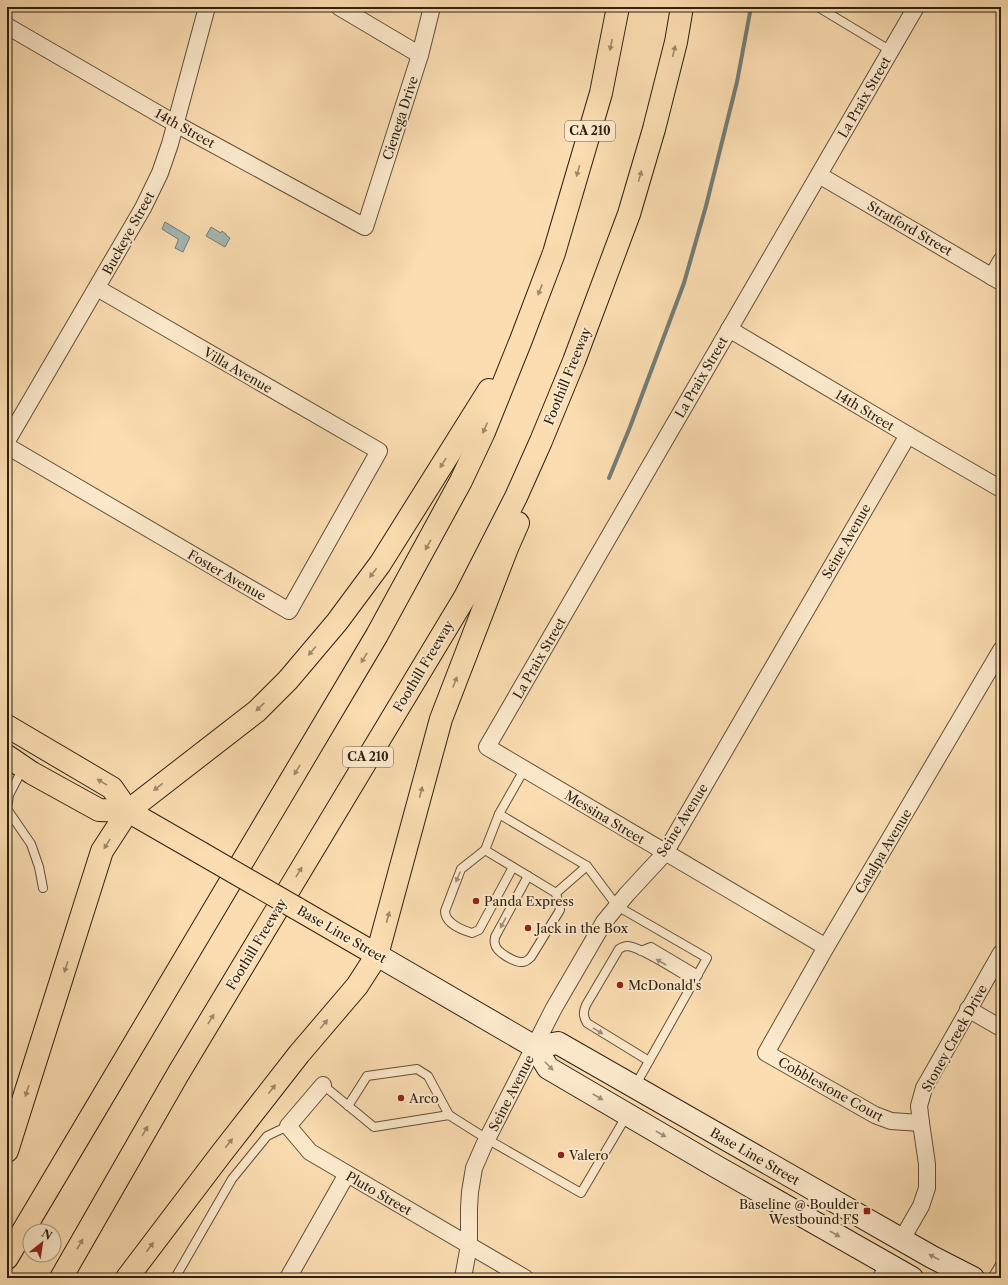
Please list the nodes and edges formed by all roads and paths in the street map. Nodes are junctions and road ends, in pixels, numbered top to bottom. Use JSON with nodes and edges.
{"nodes":[{"id":1,"x":207,"y":7,"type":"edge"},
{"id":2,"x":338,"y":7,"type":"edge"},
{"id":3,"x":432,"y":7,"type":"edge"},
{"id":4,"x":618,"y":7,"type":"edge"},
{"id":5,"x":682,"y":7,"type":"edge"},
{"id":6,"x":818,"y":7,"type":"edge"},
{"id":7,"x":916,"y":7,"type":"edge"},
{"id":8,"x":7,"y":26,"type":"edge"},
{"id":9,"x":891,"y":51,"type":"junction"},
{"id":10,"x":420,"y":55,"type":"junction"},
{"id":11,"x":176,"y":124,"type":"junction"},
{"id":12,"x":820,"y":175,"type":"junction"},
{"id":13,"x":630,"y":214,"type":"junction"},
{"id":14,"x":365,"y":227,"type":"joint"},
{"id":15,"x":1001,"y":261,"type":"edge"},
{"id":16,"x":997,"y":279,"type":"edge"},
{"id":17,"x":97,"y":288,"type":"junction"},
{"id":18,"x":729,"y":329,"type":"junction"},
{"id":19,"x":521,"y":340,"type":"junction"},
{"id":20,"x":11,"y":424,"type":"edge"},
{"id":21,"x":908,"y":435,"type":"junction"},
{"id":22,"x":7,"y":441,"type":"edge"},
{"id":23,"x":7,"y":446,"type":"edge"},
{"id":24,"x":379,"y":451,"type":"joint"},
{"id":25,"x":1001,"y":489,"type":"edge"},
{"id":26,"x":1001,"y":650,"type":"edge"},
{"id":27,"x":7,"y":726,"type":"edge"},
{"id":28,"x":487,"y":747,"type":"joint"},
{"id":29,"x":15,"y":762,"type":"edge"},
{"id":30,"x":524,"y":770,"type":"junction"},
{"id":31,"x":7,"y":809,"type":"edge"},
{"id":32,"x":128,"y":811,"type":"junction"},
{"id":33,"x":500,"y":814,"type":"junction"},
{"id":34,"x":485,"y":850,"type":"junction"},
{"id":35,"x":665,"y":853,"type":"junction"},
{"id":36,"x":587,"y":866,"type":"junction"},
{"id":37,"x":513,"y":868,"type":"junction"},
{"id":38,"x":528,"y":876,"type":"junction"},
{"id":39,"x":43,"y":888,"type":"dead end"},
{"id":40,"x":556,"y":893,"type":"junction"},
{"id":41,"x":617,"y":906,"type":"junction"},
{"id":42,"x":826,"y":947,"type":"junction"},
{"id":43,"x":1001,"y":953,"type":"edge"},
{"id":44,"x":377,"y":955,"type":"junction"},
{"id":45,"x":696,"y":978,"type":"junction"},
{"id":46,"x":968,"y":1009,"type":"junction"},
{"id":47,"x":1001,"y":1028,"type":"edge"},
{"id":48,"x":535,"y":1046,"type":"junction"},
{"id":49,"x":766,"y":1053,"type":"joint"},
{"id":50,"x":649,"y":1061,"type":"junction"},
{"id":51,"x":323,"y":1085,"type":"joint"},
{"id":52,"x":634,"y":1087,"type":"junction"},
{"id":53,"x":348,"y":1106,"type":"junction"},
{"id":54,"x":628,"y":1114,"type":"junction"},
{"id":55,"x":449,"y":1115,"type":"junction"},
{"id":56,"x":920,"y":1123,"type":"junction"},
{"id":57,"x":288,"y":1126,"type":"junction"},
{"id":58,"x":487,"y":1139,"type":"junction"},
{"id":59,"x":7,"y":1151,"type":"edge"},
{"id":60,"x":717,"y":1166,"type":"junction"},
{"id":61,"x":348,"y":1174,"type":"junction"},
{"id":62,"x":806,"y":1185,"type":"junction"},
{"id":63,"x":902,"y":1240,"type":"junction"},
{"id":64,"x":469,"y":1245,"type":"junction"},
{"id":65,"x":7,"y":1258,"type":"edge"},
{"id":66,"x":1001,"y":1263,"type":"edge"},
{"id":67,"x":885,"y":1271,"type":"edge"},
{"id":68,"x":61,"y":1278,"type":"edge"},
{"id":69,"x":127,"y":1278,"type":"edge"},
{"id":70,"x":175,"y":1278,"type":"edge"},
{"id":71,"x":288,"y":1278,"type":"edge"},
{"id":72,"x":462,"y":1278,"type":"edge"},
{"id":73,"x":525,"y":1278,"type":"edge"},
{"id":74,"x":912,"y":1278,"type":"edge"},
{"id":75,"x":973,"y":1278,"type":"edge"},
{"id":76,"x":992,"y":1278,"type":"edge"}],
"edges":[{"from":1,"to":11,"type":"street","name":"Buckeye Street"},
{"from":2,"to":10,"type":"street"},
{"from":3,"to":10,"type":"street","name":"Cienega Drive"},
{"from":4,"to":19,"type":"main road","number":"CA 210","one_way":true},
{"from":13,"to":5,"type":"main road","name":"Foothill Freeway","number":"CA 210","one_way":true},
{"from":6,"to":9,"type":"lane"},
{"from":7,"to":9,"type":"street","name":"La Praix Street"},
{"from":8,"to":11,"type":"street","name":"14th Street"},
{"from":9,"to":12,"type":"street","name":"La Praix Street"},
{"from":10,"to":14,"type":"street","name":"Cienega Drive"},
{"from":11,"to":14,"type":"street","name":"14th Street"},
{"from":11,"to":17,"type":"street","name":"Buckeye Street"},
{"from":12,"to":16,"type":"street","name":"Stratford Street"},
{"from":12,"to":18,"type":"street","name":"La Praix Street"},
{"from":44,"to":13,"type":"main road","one_way":true},
{"from":68,"to":13,"type":"main road","name":"Foothill Freeway","number":"CA 210","one_way":true},
{"from":15,"to":16,"type":"street"},
{"from":17,"to":20,"type":"street","name":"Buckeye Street"},
{"from":17,"to":24,"type":"street","name":"Villa Avenue"},
{"from":18,"to":21,"type":"street","name":"14th Street"},
{"from":18,"to":28,"type":"street","name":"La Praix Street"},
{"from":19,"to":32,"type":"main road","one_way":true},
{"from":19,"to":65,"type":"main road","number":"CA 210","one_way":true},
{"from":20,"to":22,"type":"street","name":"Buckeye Street"},
{"from":21,"to":25,"type":"street","name":"14th Street"},
{"from":21,"to":35,"type":"street","name":"Seine Avenue"},
{"from":23,"to":24,"type":"street","name":"Foster Avenue"},
{"from":26,"to":42,"type":"street","name":"Catalpa Avenue"},
{"from":32,"to":27,"type":"main road","name":"Base Line Street","one_way":true},
{"from":28,"to":30,"type":"street","name":"Messina Street"},
{"from":29,"to":31,"type":"lane"},
{"from":29,"to":32,"type":"main road","name":"Base Line Street"},
{"from":30,"to":33,"type":"lane"},
{"from":30,"to":35,"type":"street","name":"Messina Street"},
{"from":31,"to":39,"type":"lane"},
{"from":32,"to":44,"type":"main road","name":"Base Line Street","bridge":true},
{"from":32,"to":59,"type":"main road","one_way":true},
{"from":33,"to":34,"type":"lane"},
{"from":33,"to":36,"type":"lane"},
{"from":34,"to":37,"type":"lane"},
{"from":34,"to":37,"type":"lane","one_way":true},
{"from":35,"to":41,"type":"street","name":"Seine Avenue"},
{"from":35,"to":42,"type":"street","name":"Messina Street"},
{"from":36,"to":40,"type":"lane"},
{"from":36,"to":41,"type":"lane"},
{"from":37,"to":38,"type":"lane"},
{"from":38,"to":40,"type":"lane"},
{"from":38,"to":40,"type":"lane","one_way":true},
{"from":41,"to":45,"type":"lane"},
{"from":41,"to":48,"type":"street","name":"Seine Avenue"},
{"from":42,"to":49,"type":"street","name":"Catalpa Avenue"},
{"from":43,"to":46,"type":"street","name":"Stoney Creek Drive"},
{"from":44,"to":48,"type":"main road","name":"Base Line Street"},
{"from":69,"to":44,"type":"main road","one_way":true},
{"from":45,"to":50,"type":"lane"},
{"from":45,"to":50,"type":"lane","one_way":true},
{"from":46,"to":47,"type":"street"},
{"from":46,"to":56,"type":"street","name":"Stoney Creek Drive"},
{"from":48,"to":52,"type":"main road","name":"Base Line Street"},
{"from":48,"to":54,"type":"main road","name":"Base Line Street","one_way":true},
{"from":48,"to":58,"type":"street","name":"Seine Avenue"},
{"from":49,"to":56,"type":"street","name":"Cobblestone Court"},
{"from":50,"to":52,"type":"lane"},
{"from":51,"to":53,"type":"lane"},
{"from":51,"to":57,"type":"street"},
{"from":52,"to":62,"type":"main road","name":"Base Line Street"},
{"from":53,"to":55,"type":"lane"},
{"from":53,"to":55,"type":"lane"},
{"from":54,"to":58,"type":"lane"},
{"from":54,"to":60,"type":"main road","name":"Base Line Street","one_way":true},
{"from":55,"to":58,"type":"lane"},
{"from":56,"to":63,"type":"street","name":"Stoney Creek Drive"},
{"from":57,"to":61,"type":"street","name":"Pluto Street"},
{"from":57,"to":70,"type":"lane"},
{"from":58,"to":64,"type":"street","name":"Seine Avenue"},
{"from":60,"to":62,"type":"main road"},
{"from":60,"to":67,"type":"main road","name":"Base Line Street","one_way":true},
{"from":61,"to":64,"type":"street","name":"Pluto Street"},
{"from":61,"to":71,"type":"street"},
{"from":62,"to":63,"type":"main road","name":"Base Line Street"},
{"from":75,"to":63,"type":"main road","name":"Base Line Street","one_way":true},
{"from":64,"to":72,"type":"street","name":"Seine Avenue"},
{"from":64,"to":73,"type":"street","name":"Pluto Street"},
{"from":66,"to":76,"type":"lane"},
{"from":67,"to":74,"type":"main road","name":"Base Line Street"}]}
